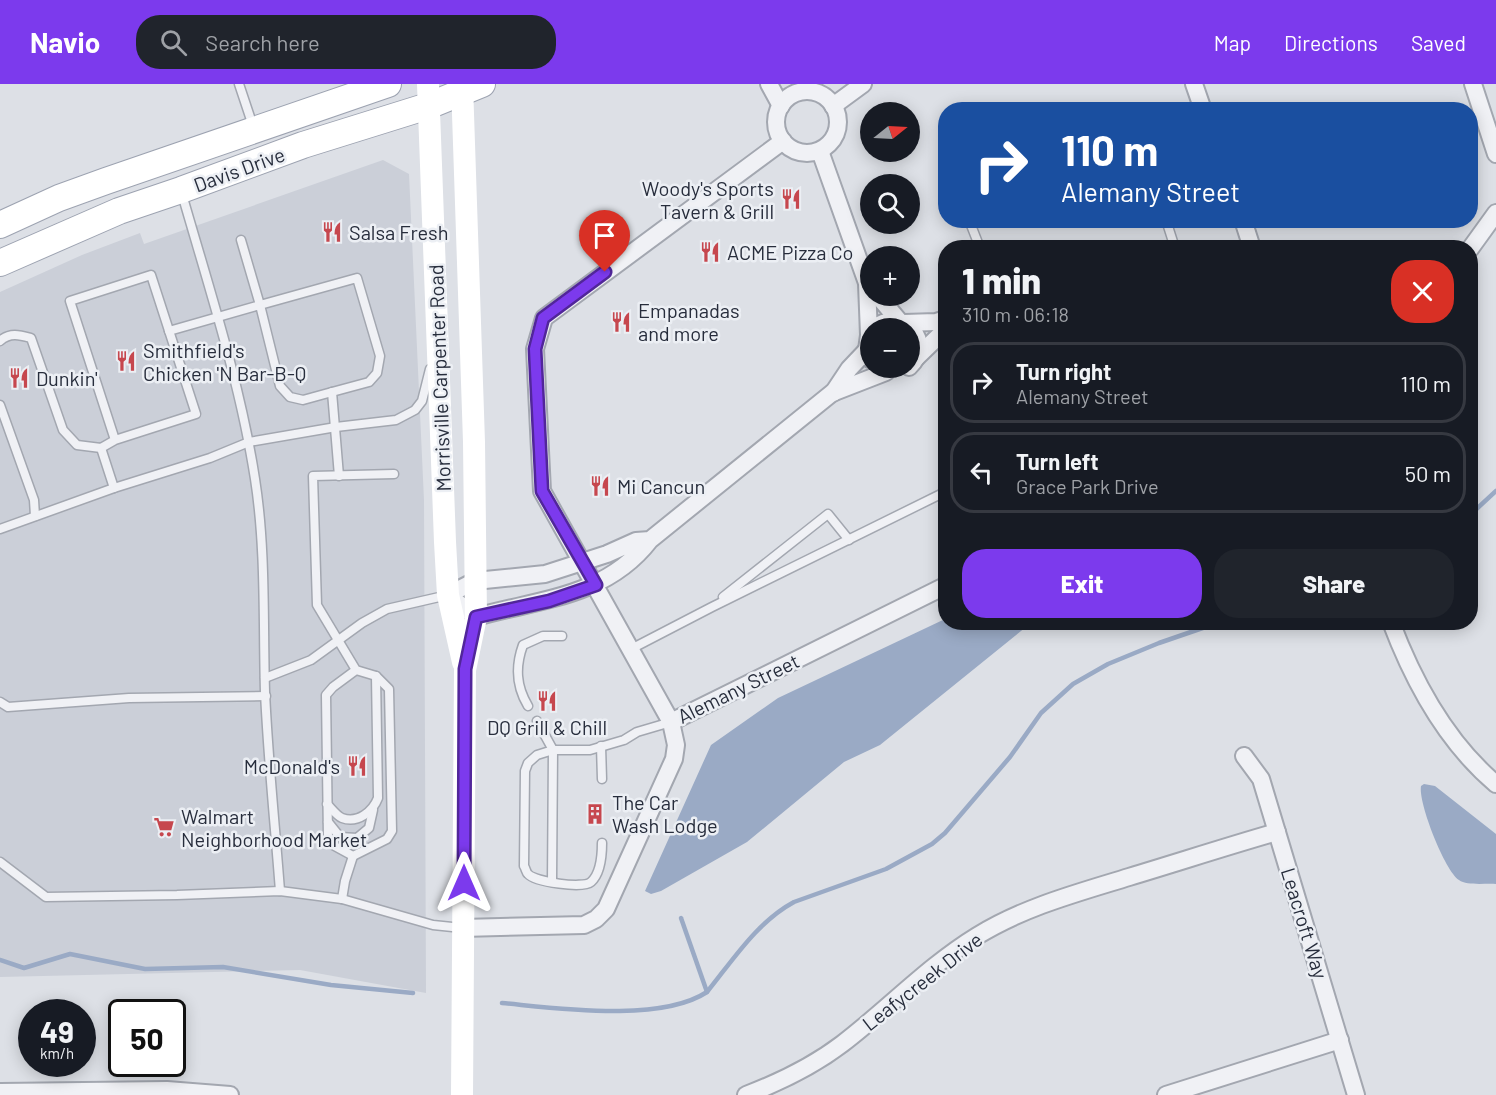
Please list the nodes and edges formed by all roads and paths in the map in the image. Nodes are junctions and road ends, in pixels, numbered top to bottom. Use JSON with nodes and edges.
{"nodes":[{"id":1,"x":239,"y":84,"type":"edge"},
{"id":2,"x":388,"y":84,"type":"edge"},
{"id":3,"x":769,"y":84,"type":"edge"},
{"id":4,"x":863,"y":84,"type":"edge"},
{"id":5,"x":1194,"y":84,"type":"edge"},
{"id":6,"x":1473,"y":84,"type":"edge"},
{"id":7,"x":469,"y":87,"type":"edge"},
{"id":8,"x":802,"y":88,"type":"edge"},
{"id":9,"x":428,"y":95,"type":"edge"},
{"id":10,"x":1200,"y":102,"type":"edge"},
{"id":11,"x":781,"y":106,"type":"junction"},
{"id":12,"x":833,"y":106,"type":"junction"},
{"id":13,"x":254,"y":131,"type":"junction"},
{"id":14,"x":783,"y":141,"type":"junction"},
{"id":15,"x":820,"y":151,"type":"junction"},
{"id":16,"x":1496,"y":154,"type":"edge"},
{"id":17,"x":182,"y":190,"type":"junction"},
{"id":18,"x":1496,"y":213,"type":"edge"},
{"id":19,"x":0,"y":225,"type":"edge"},
{"id":20,"x":241,"y":240,"type":"dead end"},
{"id":21,"x":1476,"y":240,"type":"edge"},
{"id":22,"x":860,"y":256,"type":"edge"},
{"id":23,"x":0,"y":263,"type":"edge"},
{"id":24,"x":260,"y":305,"type":"junction"},
{"id":25,"x":888,"y":306,"type":"edge"},
{"id":26,"x":218,"y":316,"type":"junction"},
{"id":27,"x":898,"y":318,"type":"edge"},
{"id":28,"x":920,"y":322,"type":"edge"},
{"id":29,"x":938,"y":322,"type":"edge"},
{"id":30,"x":169,"y":331,"type":"junction"},
{"id":31,"x":938,"y":337,"type":"edge"},
{"id":32,"x":0,"y":341,"type":"edge"},
{"id":33,"x":437,"y":342,"type":"junction"},
{"id":34,"x":860,"y":355,"type":"edge"},
{"id":35,"x":920,"y":355,"type":"edge"},
{"id":36,"x":865,"y":378,"type":"edge"},
{"id":37,"x":333,"y":392,"type":"junction"},
{"id":38,"x":832,"y":393,"type":"junction"},
{"id":39,"x":0,"y":405,"type":"edge"},
{"id":40,"x":336,"y":427,"type":"junction"},
{"id":41,"x":115,"y":440,"type":"junction"},
{"id":42,"x":249,"y":442,"type":"junction"},
{"id":43,"x":101,"y":448,"type":"junction"},
{"id":44,"x":394,"y":474,"type":"dead end"},
{"id":45,"x":339,"y":476,"type":"junction"},
{"id":46,"x":114,"y":488,"type":"junction"},
{"id":47,"x":938,"y":496,"type":"edge"},
{"id":48,"x":35,"y":516,"type":"junction"},
{"id":49,"x":0,"y":529,"type":"edge"},
{"id":50,"x":650,"y":540,"type":"junction"},
{"id":51,"x":849,"y":540,"type":"junction"},
{"id":52,"x":583,"y":563,"type":"junction"},
{"id":53,"x":475,"y":581,"type":"junction"},
{"id":54,"x":596,"y":585,"type":"junction"},
{"id":55,"x":938,"y":589,"type":"edge"},
{"id":56,"x":448,"y":595,"type":"junction"},
{"id":57,"x":712,"y":607,"type":"junction"},
{"id":58,"x":476,"y":617,"type":"junction"},
{"id":59,"x":1394,"y":630,"type":"edge"},
{"id":60,"x":562,"y":636,"type":"dead end"},
{"id":61,"x":338,"y":639,"type":"junction"},
{"id":62,"x":631,"y":649,"type":"junction"},
{"id":63,"x":465,"y":669,"type":"junction"},
{"id":64,"x":356,"y":670,"type":"junction"},
{"id":65,"x":376,"y":676,"type":"junction"},
{"id":66,"x":265,"y":678,"type":"junction"},
{"id":67,"x":266,"y":696,"type":"junction"},
{"id":68,"x":0,"y":702,"type":"edge"},
{"id":69,"x":528,"y":706,"type":"dead end"},
{"id":70,"x":537,"y":721,"type":"dead end"},
{"id":71,"x":671,"y":722,"type":"junction"},
{"id":72,"x":601,"y":746,"type":"junction"},
{"id":73,"x":553,"y":750,"type":"junction"},
{"id":74,"x":1245,"y":756,"type":"dead end"},
{"id":75,"x":602,"y":779,"type":"dead end"},
{"id":76,"x":1496,"y":784,"type":"edge"},
{"id":77,"x":327,"y":804,"type":"junction"},
{"id":78,"x":373,"y":810,"type":"junction"},
{"id":79,"x":327,"y":821,"type":"junction"},
{"id":80,"x":1277,"y":832,"type":"junction"},
{"id":81,"x":602,"y":843,"type":"dead end"},
{"id":82,"x":353,"y":856,"type":"junction"},
{"id":83,"x":0,"y":862,"type":"edge"},
{"id":84,"x":552,"y":882,"type":"junction"},
{"id":85,"x":280,"y":891,"type":"junction"},
{"id":86,"x":342,"y":899,"type":"junction"},
{"id":87,"x":462,"y":928,"type":"junction"},
{"id":88,"x":1340,"y":1040,"type":"junction"},
{"id":89,"x":0,"y":1092,"type":"edge"},
{"id":90,"x":81,"y":1093,"type":"edge"},
{"id":91,"x":230,"y":1095,"type":"edge"},
{"id":92,"x":462,"y":1095,"type":"edge"},
{"id":93,"x":747,"y":1095,"type":"edge"},
{"id":94,"x":1166,"y":1095,"type":"edge"},
{"id":95,"x":1356,"y":1095,"type":"edge"}],
"edges":[{"from":1,"to":13,"type":"lane"},
{"from":2,"to":13,"type":"main road","name":"Davis Drive"},
{"from":3,"to":11,"type":"street"},
{"from":4,"to":12,"type":"street"},
{"from":5,"to":10,"type":"street"},
{"from":6,"to":16,"type":"street"},
{"from":7,"to":9,"type":"main road","name":"Davis Drive"},
{"from":7,"to":53,"type":"main road","name":"Morrisville Carpenter Road"},
{"from":8,"to":11,"type":"street"},
{"from":8,"to":12,"type":"street"},
{"from":9,"to":17,"type":"main road","name":"Davis Drive"},
{"from":9,"to":33,"type":"main road","name":"Morrisville Carpenter Road"},
{"from":11,"to":14,"type":"street"},
{"from":12,"to":15,"type":"street"},
{"from":13,"to":19,"type":"main road","name":"Davis Drive"},
{"from":14,"to":15,"type":"street"},
{"from":14,"to":52,"type":"street","name":"Alemany Street"},
{"from":15,"to":22,"type":"street"},
{"from":17,"to":23,"type":"main road","name":"Davis Drive"},
{"from":17,"to":26,"type":"lane"},
{"from":18,"to":21,"type":"street"},
{"from":20,"to":24,"type":"lane"},
{"from":24,"to":26,"type":"lane"},
{"from":24,"to":37,"type":"lane"},
{"from":24,"to":37,"type":"lane"},
{"from":25,"to":27,"type":"street"},
{"from":26,"to":30,"type":"lane"},
{"from":26,"to":42,"type":"lane"},
{"from":28,"to":29,"type":"street"},
{"from":30,"to":41,"type":"lane"},
{"from":30,"to":41,"type":"lane"},
{"from":31,"to":35,"type":"street"},
{"from":32,"to":43,"type":"lane"},
{"from":33,"to":40,"type":"lane"},
{"from":33,"to":56,"type":"main road","name":"Morrisville Carpenter Road"},
{"from":34,"to":38,"type":"street"},
{"from":36,"to":38,"type":"street"},
{"from":37,"to":40,"type":"lane"},
{"from":38,"to":50,"type":"street"},
{"from":39,"to":48,"type":"lane"},
{"from":40,"to":42,"type":"lane"},
{"from":40,"to":45,"type":"lane"},
{"from":41,"to":43,"type":"lane"},
{"from":42,"to":46,"type":"lane"},
{"from":42,"to":66,"type":"lane"},
{"from":43,"to":46,"type":"lane"},
{"from":44,"to":45,"type":"lane"},
{"from":45,"to":61,"type":"lane"},
{"from":46,"to":48,"type":"lane"},
{"from":47,"to":51,"type":"lane"},
{"from":48,"to":49,"type":"lane"},
{"from":50,"to":52,"type":"street"},
{"from":50,"to":54,"type":"street"},
{"from":51,"to":57,"type":"lane"},
{"from":51,"to":57,"type":"lane"},
{"from":52,"to":53,"type":"street"},
{"from":52,"to":54,"type":"street","name":"Alemany Street"},
{"from":53,"to":56,"type":"street"},
{"from":53,"to":58,"type":"main road","name":"Morrisville Carpenter Road"},
{"from":54,"to":58,"type":"street"},
{"from":54,"to":62,"type":"street","name":"Alemany Street"},
{"from":55,"to":71,"type":"street","name":"Alemany Street"},
{"from":56,"to":58,"type":"street"},
{"from":56,"to":61,"type":"lane"},
{"from":56,"to":63,"type":"main road","name":"Morrisville Carpenter Road"},
{"from":57,"to":62,"type":"lane"},
{"from":58,"to":63,"type":"main road","name":"Morrisville Carpenter Road"},
{"from":59,"to":76,"type":"street"},
{"from":60,"to":69,"type":"lane"},
{"from":61,"to":64,"type":"lane"},
{"from":61,"to":66,"type":"lane"},
{"from":62,"to":71,"type":"street","name":"Alemany Street"},
{"from":63,"to":87,"type":"main road","name":"Morrisville Carpenter Road"},
{"from":64,"to":65,"type":"lane"},
{"from":64,"to":77,"type":"lane"},
{"from":65,"to":78,"type":"lane"},
{"from":65,"to":82,"type":"lane"},
{"from":66,"to":67,"type":"lane"},
{"from":67,"to":68,"type":"lane"},
{"from":67,"to":85,"type":"lane"},
{"from":70,"to":73,"type":"lane"},
{"from":71,"to":72,"type":"lane"},
{"from":71,"to":87,"type":"street"},
{"from":72,"to":73,"type":"lane"},
{"from":72,"to":75,"type":"lane"},
{"from":73,"to":84,"type":"lane"},
{"from":73,"to":84,"type":"lane"},
{"from":74,"to":80,"type":"street","name":"Leacroft Way"},
{"from":77,"to":78,"type":"lane"},
{"from":77,"to":79,"type":"lane"},
{"from":78,"to":79,"type":"lane"},
{"from":79,"to":82,"type":"lane"},
{"from":80,"to":88,"type":"street","name":"Leacroft Way"},
{"from":80,"to":93,"type":"street","name":"Leafycreek Drive"},
{"from":81,"to":84,"type":"lane"},
{"from":82,"to":86,"type":"lane"},
{"from":83,"to":85,"type":"lane"},
{"from":85,"to":86,"type":"lane"},
{"from":86,"to":87,"type":"lane"},
{"from":87,"to":92,"type":"main road","name":"Morrisville Carpenter Road"},
{"from":88,"to":94,"type":"street"},
{"from":88,"to":95,"type":"street","name":"Leacroft Way"},
{"from":89,"to":90,"type":"street"},
{"from":90,"to":91,"type":"street"}]}
